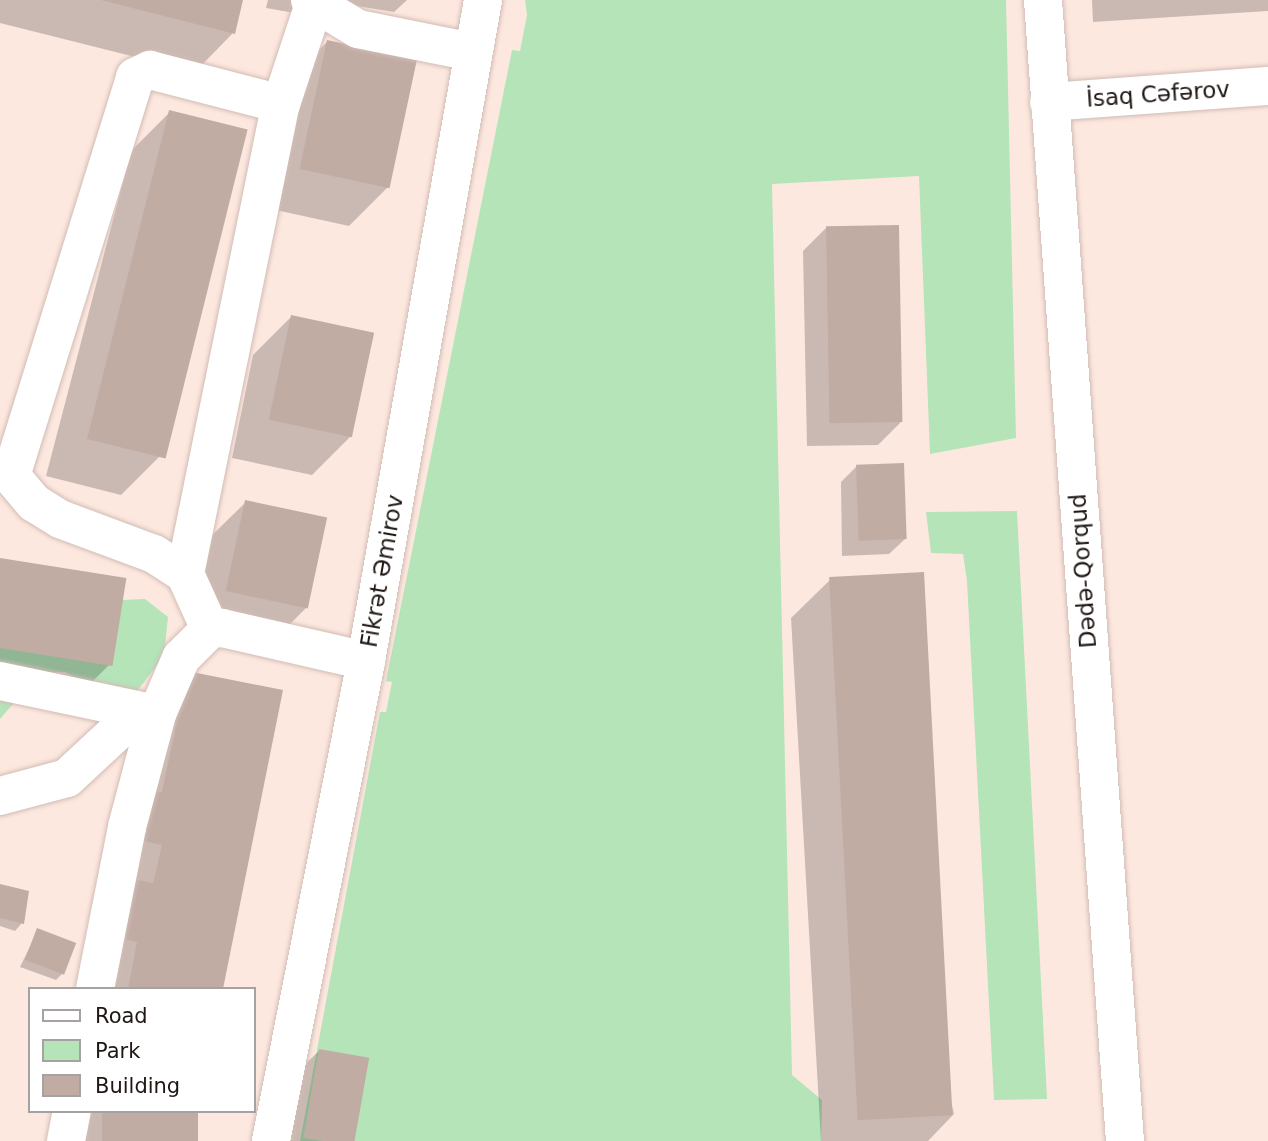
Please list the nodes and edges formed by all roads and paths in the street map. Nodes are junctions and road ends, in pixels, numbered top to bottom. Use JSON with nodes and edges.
{"nodes":[{"id":1,"x":483,"y":0,"type":"edge"},
{"id":2,"x":1043,"y":0,"type":"edge"},
{"id":3,"x":312,"y":2,"type":"edge"},
{"id":4,"x":472,"y":52,"type":"junction"},
{"id":5,"x":1268,"y":86,"type":"edge"},
{"id":6,"x":1049,"y":102,"type":"junction"},
{"id":7,"x":281,"y":104,"type":"junction"},
{"id":8,"x":12,"y":424,"type":"edge"},
{"id":9,"x":185,"y":574,"type":"junction"},
{"id":10,"x":209,"y":629,"type":"junction"},
{"id":11,"x":366,"y":661,"type":"junction"},
{"id":12,"x":0,"y":681,"type":"edge"},
{"id":13,"x":148,"y":713,"type":"junction"},
{"id":14,"x":0,"y":796,"type":"edge"},
{"id":15,"x":95,"y":987,"type":"edge"},
{"id":16,"x":72,"y":1113,"type":"edge"},
{"id":17,"x":66,"y":1141,"type":"edge"},
{"id":18,"x":271,"y":1141,"type":"edge"},
{"id":19,"x":1125,"y":1141,"type":"edge"}],
"edges":[{"from":1,"to":4,"type":"street","name":"Fikrət Əmirov"},
{"from":2,"to":6,"type":"street","name":"Dədə-Qorqud"},
{"from":3,"to":4,"type":"street"},
{"from":3,"to":7,"type":"street"},
{"from":4,"to":11,"type":"street","name":"Fikrət Əmirov"},
{"from":5,"to":6,"type":"street","name":"İsaq Cəfərov"},
{"from":6,"to":19,"type":"street","name":"Dədə-Qorqud"},
{"from":7,"to":8,"type":"street"},
{"from":7,"to":9,"type":"street"},
{"from":8,"to":9,"type":"street"},
{"from":9,"to":10,"type":"street"},
{"from":10,"to":11,"type":"street"},
{"from":10,"to":13,"type":"street"},
{"from":11,"to":18,"type":"street","name":"Fikrət Əmirov"},
{"from":12,"to":13,"type":"street"},
{"from":13,"to":14,"type":"street"},
{"from":13,"to":15,"type":"street"},
{"from":16,"to":17,"type":"street"}]}
